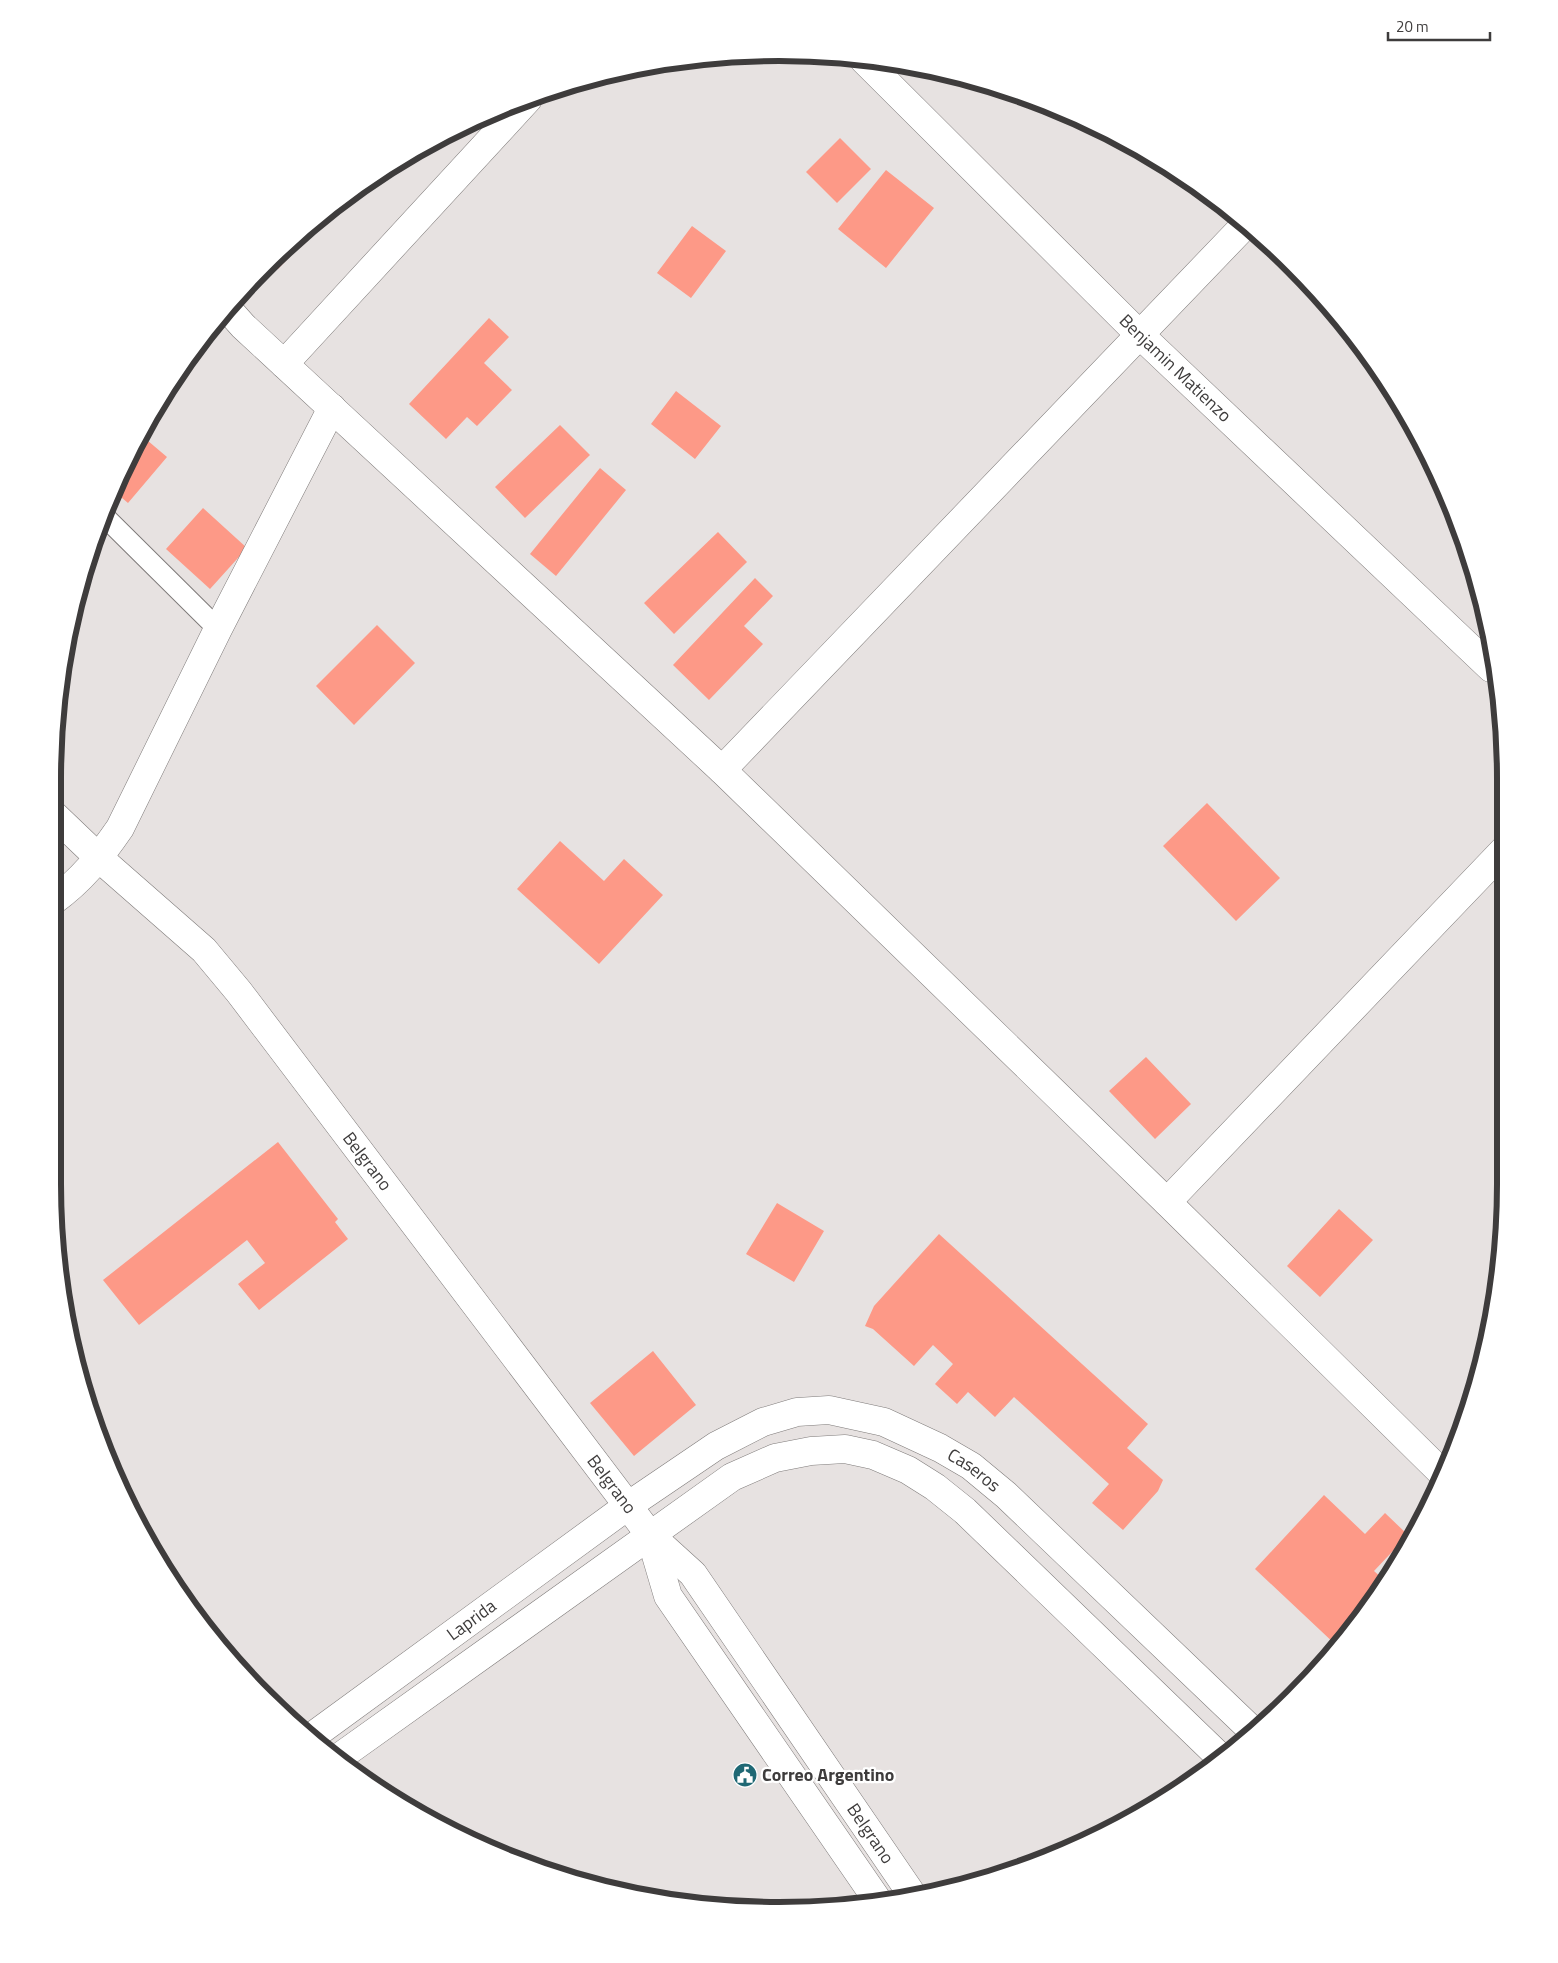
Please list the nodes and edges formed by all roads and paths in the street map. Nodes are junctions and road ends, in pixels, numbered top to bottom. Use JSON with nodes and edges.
{"nodes":[{"id":1,"x":871,"y":67,"type":"edge"},
{"id":2,"x":517,"y":111,"type":"edge"},
{"id":3,"x":1240,"y":230,"type":"edge"},
{"id":4,"x":235,"y":317,"type":"edge"},
{"id":5,"x":1139,"y":334,"type":"junction"},
{"id":6,"x":284,"y":364,"type":"junction"},
{"id":7,"x":332,"y":408,"type":"junction"},
{"id":8,"x":109,"y":521,"type":"edge"},
{"id":9,"x":218,"y":630,"type":"junction"},
{"id":10,"x":1487,"y":665,"type":"edge"},
{"id":11,"x":722,"y":770,"type":"junction"},
{"id":12,"x":61,"y":822,"type":"edge"},
{"id":13,"x":1497,"y":857,"type":"edge"},
{"id":14,"x":99,"y":858,"type":"junction"},
{"id":15,"x":61,"y":896,"type":"edge"},
{"id":16,"x":1168,"y":1202,"type":"junction"},
{"id":17,"x":1438,"y":1469,"type":"edge"},
{"id":18,"x":629,"y":1505,"type":"junction"},
{"id":19,"x":650,"y":1535,"type":"junction"},
{"id":20,"x":1249,"y":1726,"type":"edge"},
{"id":21,"x":317,"y":1733,"type":"edge"},
{"id":22,"x":1216,"y":1753,"type":"edge"},
{"id":23,"x":344,"y":1754,"type":"edge"},
{"id":24,"x":909,"y":1890,"type":"edge"},
{"id":25,"x":874,"y":1896,"type":"edge"}],
"edges":[{"from":1,"to":5,"type":"street","name":"Benjamin Matienzo"},
{"from":2,"to":6,"type":"street"},
{"from":3,"to":5,"type":"street"},
{"from":4,"to":6,"type":"street"},
{"from":5,"to":10,"type":"street","name":"Benjamin Matienzo"},
{"from":5,"to":11,"type":"street"},
{"from":6,"to":7,"type":"street"},
{"from":7,"to":9,"type":"street"},
{"from":7,"to":11,"type":"street"},
{"from":8,"to":9,"type":"lane"},
{"from":9,"to":14,"type":"street"},
{"from":11,"to":16,"type":"street"},
{"from":12,"to":14,"type":"street","name":"Belgrano"},
{"from":13,"to":16,"type":"street"},
{"from":14,"to":15,"type":"street"},
{"from":14,"to":18,"type":"street","name":"Belgrano"},
{"from":16,"to":17,"type":"street"},
{"from":18,"to":19,"type":"street","name":"Belgrano"},
{"from":18,"to":20,"type":"street","name":"Caseros"},
{"from":18,"to":21,"type":"street","name":"Laprida"},
{"from":19,"to":22,"type":"street","name":"Caseros"},
{"from":19,"to":23,"type":"street","name":"Laprida"},
{"from":19,"to":24,"type":"street","name":"Belgrano"},
{"from":19,"to":25,"type":"street","name":"Belgrano"}]}
